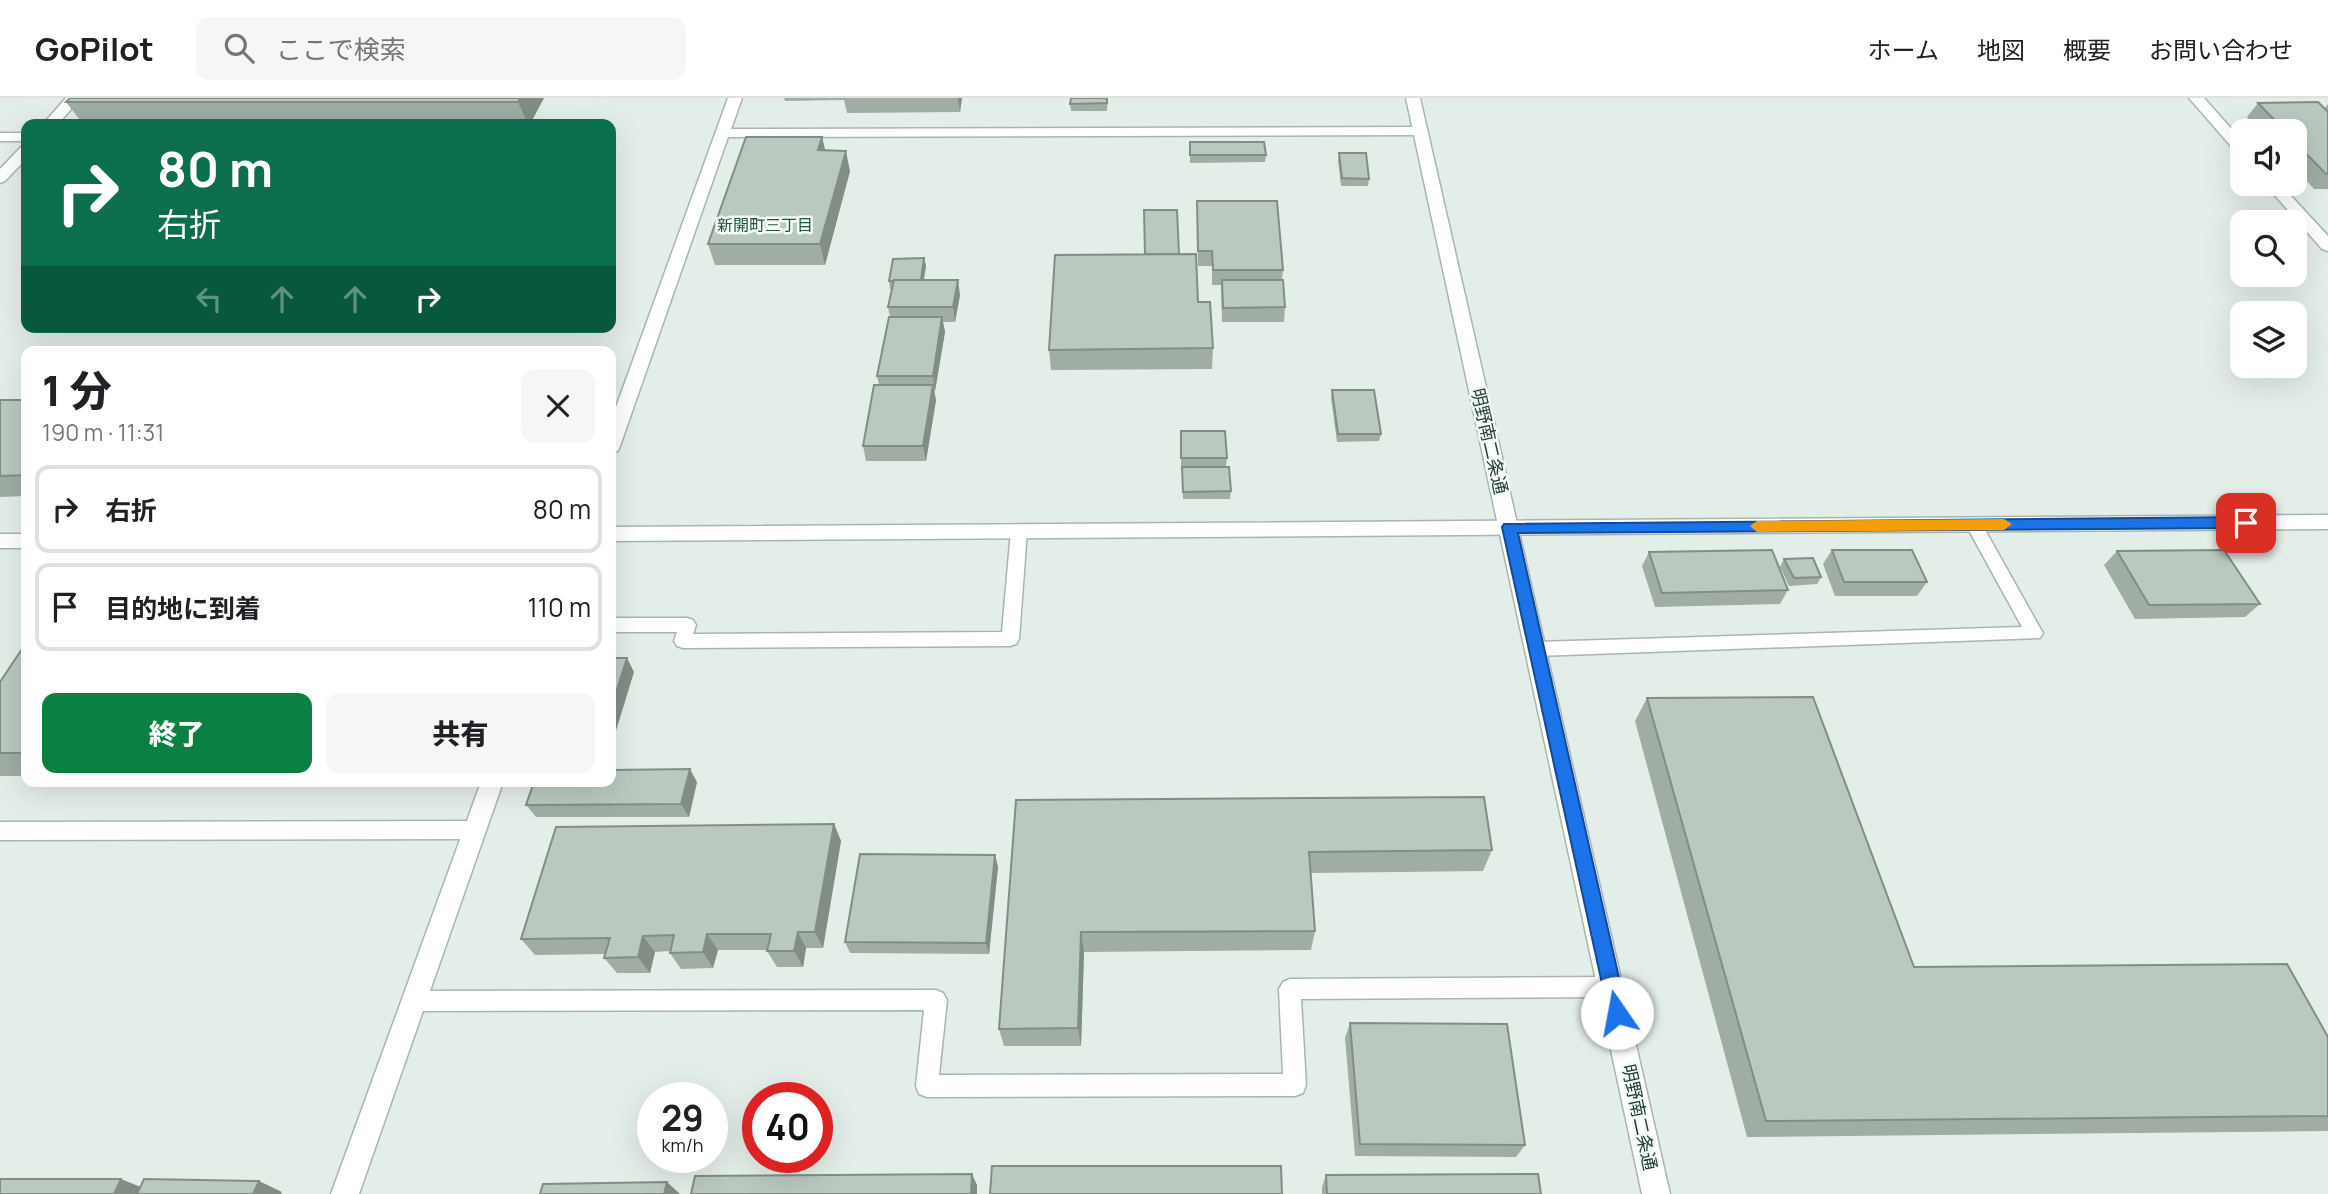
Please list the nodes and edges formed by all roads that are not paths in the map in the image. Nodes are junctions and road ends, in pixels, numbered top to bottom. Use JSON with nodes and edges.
{"nodes":[{"id":1,"x":74,"y":98,"type":"edge"},
{"id":2,"x":735,"y":98,"type":"edge"},
{"id":3,"x":1413,"y":98,"type":"edge"},
{"id":4,"x":2196,"y":98,"type":"edge"},
{"id":5,"x":55,"y":119,"type":"edge"},
{"id":6,"x":1421,"y":131,"type":"junction"},
{"id":7,"x":723,"y":133,"type":"junction"},
{"id":8,"x":2230,"y":136,"type":"edge"},
{"id":9,"x":0,"y":137,"type":"edge"},
{"id":10,"x":21,"y":137,"type":"edge"},
{"id":11,"x":21,"y":155,"type":"edge"},
{"id":12,"x":0,"y":178,"type":"edge"},
{"id":13,"x":2283,"y":196,"type":"edge"},
{"id":14,"x":2328,"y":246,"type":"edge"},
{"id":15,"x":616,"y":432,"type":"edge"},
{"id":16,"x":2328,"y":522,"type":"edge"},
{"id":17,"x":1974,"y":525,"type":"junction"},
{"id":18,"x":1510,"y":527,"type":"junction"},
{"id":19,"x":1019,"y":531,"type":"junction"},
{"id":20,"x":616,"y":534,"type":"edge"},
{"id":21,"x":0,"y":541,"type":"edge"},
{"id":22,"x":21,"y":541,"type":"edge"},
{"id":23,"x":616,"y":625,"type":"edge"},
{"id":24,"x":1536,"y":649,"type":"junction"},
{"id":25,"x":490,"y":787,"type":"edge"},
{"id":26,"x":475,"y":830,"type":"junction"},
{"id":27,"x":0,"y":831,"type":"edge"},
{"id":28,"x":1612,"y":987,"type":"junction"},
{"id":29,"x":414,"y":1001,"type":"junction"},
{"id":30,"x":345,"y":1194,"type":"edge"},
{"id":31,"x":1656,"y":1194,"type":"edge"}],
"edges":[{"from":1,"to":5,"type":"street"},
{"from":2,"to":7,"type":"street"},
{"from":3,"to":6,"type":"street","name":"明野南二条通"},
{"from":4,"to":8,"type":"street"},
{"from":6,"to":7,"type":"street"},
{"from":6,"to":18,"type":"street","name":"明野南二条通"},
{"from":7,"to":15,"type":"street"},
{"from":9,"to":10,"type":"lane"},
{"from":11,"to":12,"type":"street"},
{"from":13,"to":14,"type":"street"},
{"from":16,"to":17,"type":"street"},
{"from":17,"to":18,"type":"street"},
{"from":17,"to":24,"type":"lane"},
{"from":18,"to":19,"type":"street"},
{"from":18,"to":24,"type":"street","name":"明野南二条通"},
{"from":19,"to":20,"type":"street"},
{"from":19,"to":23,"type":"lane"},
{"from":21,"to":22,"type":"street"},
{"from":24,"to":28,"type":"street","name":"明野南二条通"},
{"from":25,"to":26,"type":"street"},
{"from":26,"to":27,"type":"lane"},
{"from":26,"to":29,"type":"street"},
{"from":28,"to":29,"type":"lane"},
{"from":28,"to":31,"type":"street","name":"明野南二条通"},
{"from":29,"to":30,"type":"street"}]}
